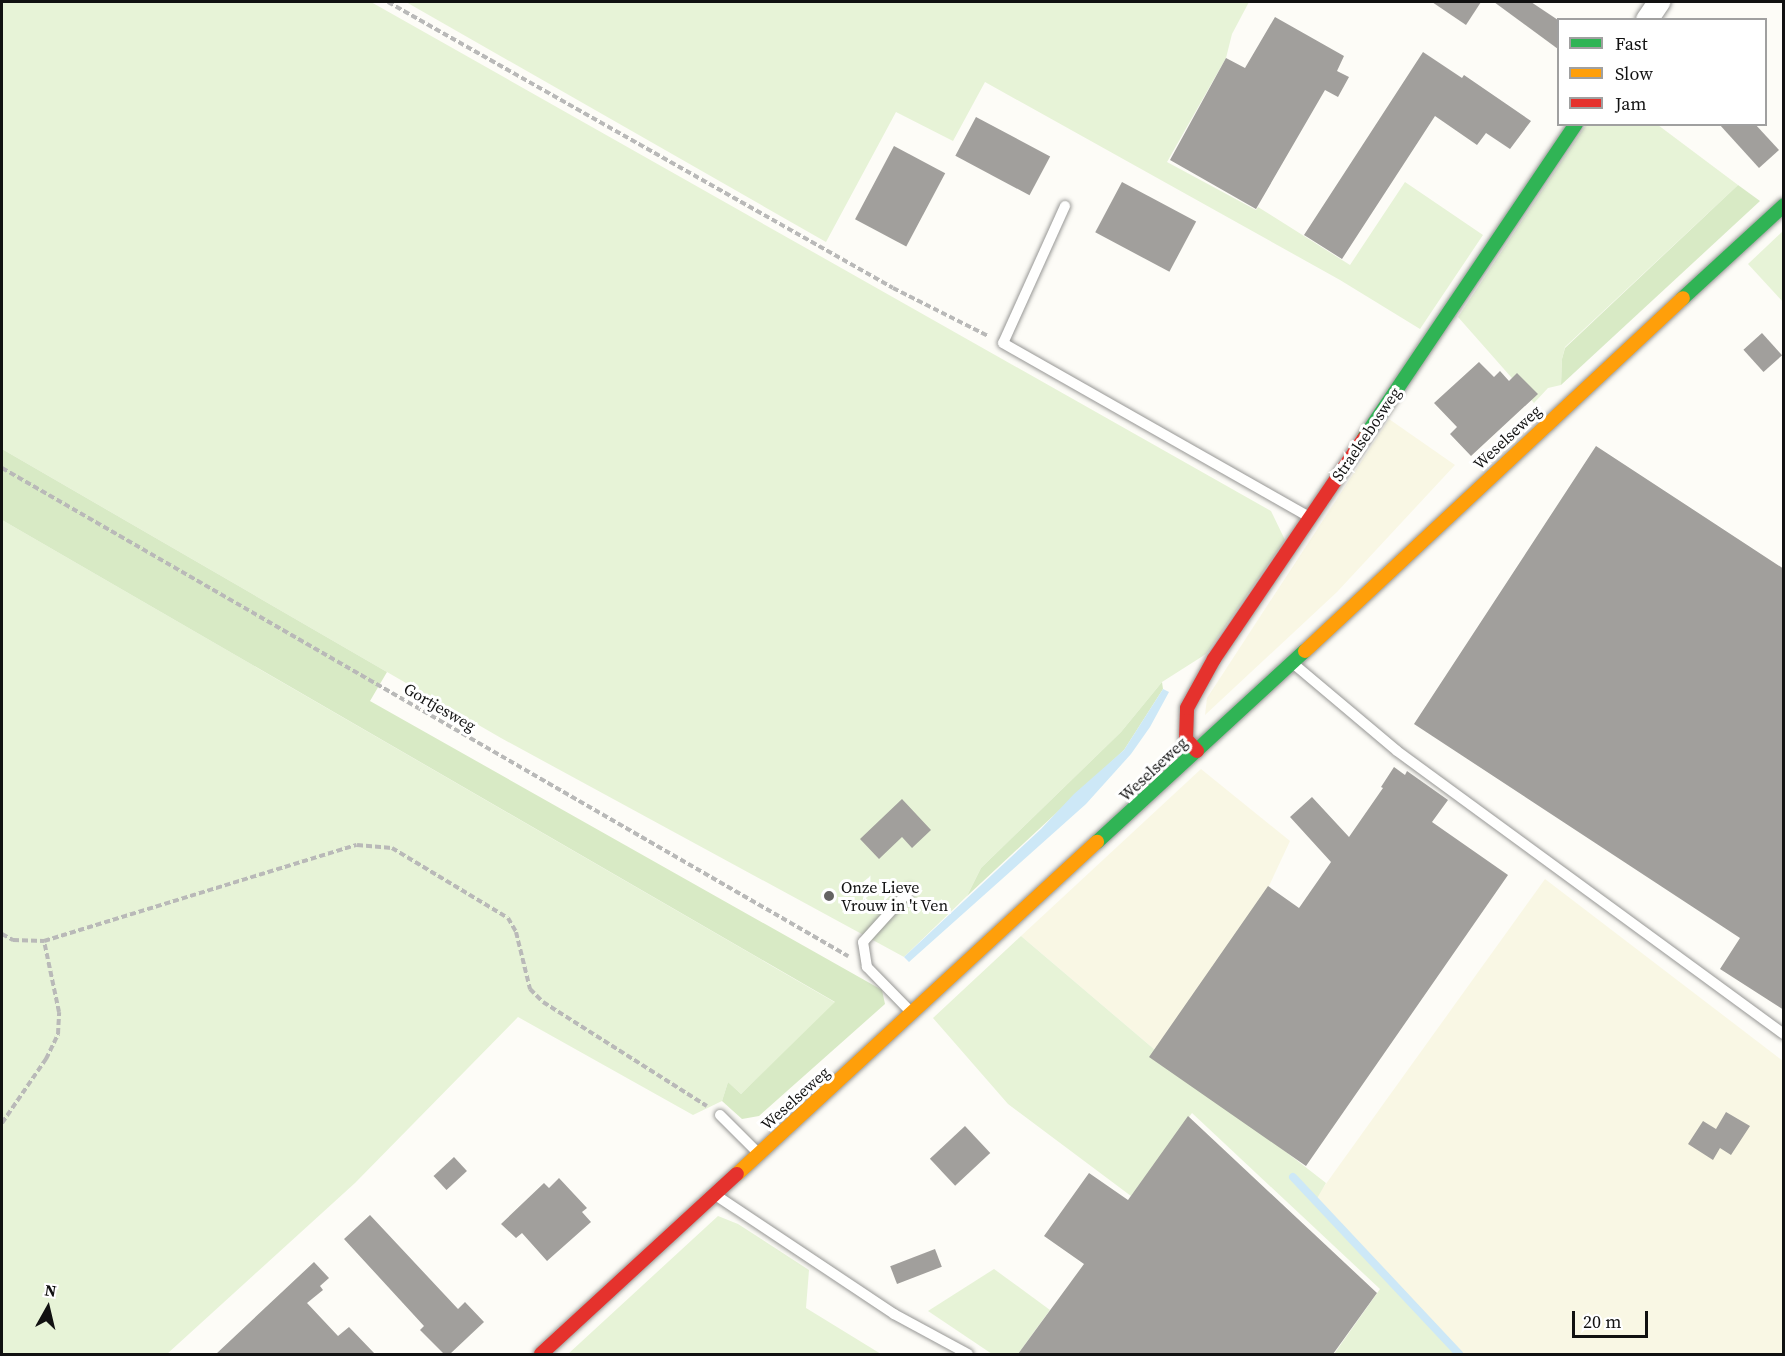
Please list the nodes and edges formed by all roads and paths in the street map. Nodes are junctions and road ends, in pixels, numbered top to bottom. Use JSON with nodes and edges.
{"nodes":[{"id":1,"x":388,"y":2,"type":"edge"},
{"id":2,"x":1659,"y":2,"type":"edge"},
{"id":3,"x":1648,"y":18,"type":"edge"},
{"id":4,"x":1575,"y":126,"type":"edge"},
{"id":5,"x":1784,"y":205,"type":"edge"},
{"id":6,"x":1065,"y":206,"type":"dead end"},
{"id":7,"x":1002,"y":343,"type":"junction"},
{"id":8,"x":2,"y":468,"type":"edge"},
{"id":9,"x":1310,"y":518,"type":"junction"},
{"id":10,"x":1292,"y":663,"type":"junction"},
{"id":11,"x":1197,"y":751,"type":"junction"},
{"id":12,"x":910,"y":890,"type":"dead end"},
{"id":13,"x":2,"y":934,"type":"edge"},
{"id":14,"x":44,"y":941,"type":"junction"},
{"id":15,"x":867,"y":967,"type":"junction"},
{"id":16,"x":912,"y":1013,"type":"junction"},
{"id":17,"x":1784,"y":1034,"type":"edge"},
{"id":18,"x":720,"y":1115,"type":"joint"},
{"id":19,"x":2,"y":1123,"type":"edge"},
{"id":20,"x":758,"y":1153,"type":"junction"},
{"id":21,"x":715,"y":1194,"type":"junction"},
{"id":22,"x":541,"y":1354,"type":"edge"},
{"id":23,"x":968,"y":1354,"type":"edge"}],
"edges":[{"from":1,"to":7,"type":"path"},
{"from":2,"to":3,"type":"street"},
{"from":4,"to":9,"type":"main road","name":"Straelsebosweg"},
{"from":5,"to":10,"type":"main road","name":"Weselseweg"},
{"from":6,"to":7,"type":"lane"},
{"from":7,"to":9,"type":"lane"},
{"from":8,"to":15,"type":"path","name":"Gortjesweg"},
{"from":9,"to":11,"type":"main road","name":"Straelsebosweg"},
{"from":10,"to":11,"type":"main road","name":"Weselseweg"},
{"from":10,"to":17,"type":"lane"},
{"from":11,"to":16,"type":"main road","name":"Weselseweg"},
{"from":12,"to":15,"type":"lane"},
{"from":13,"to":14,"type":"path"},
{"from":14,"to":18,"type":"path"},
{"from":14,"to":19,"type":"path"},
{"from":15,"to":16,"type":"lane"},
{"from":16,"to":20,"type":"main road","name":"Weselseweg"},
{"from":18,"to":20,"type":"lane"},
{"from":20,"to":21,"type":"main road","name":"Weselseweg"},
{"from":21,"to":22,"type":"main road","name":"Weselseweg"},
{"from":21,"to":23,"type":"lane"}]}
